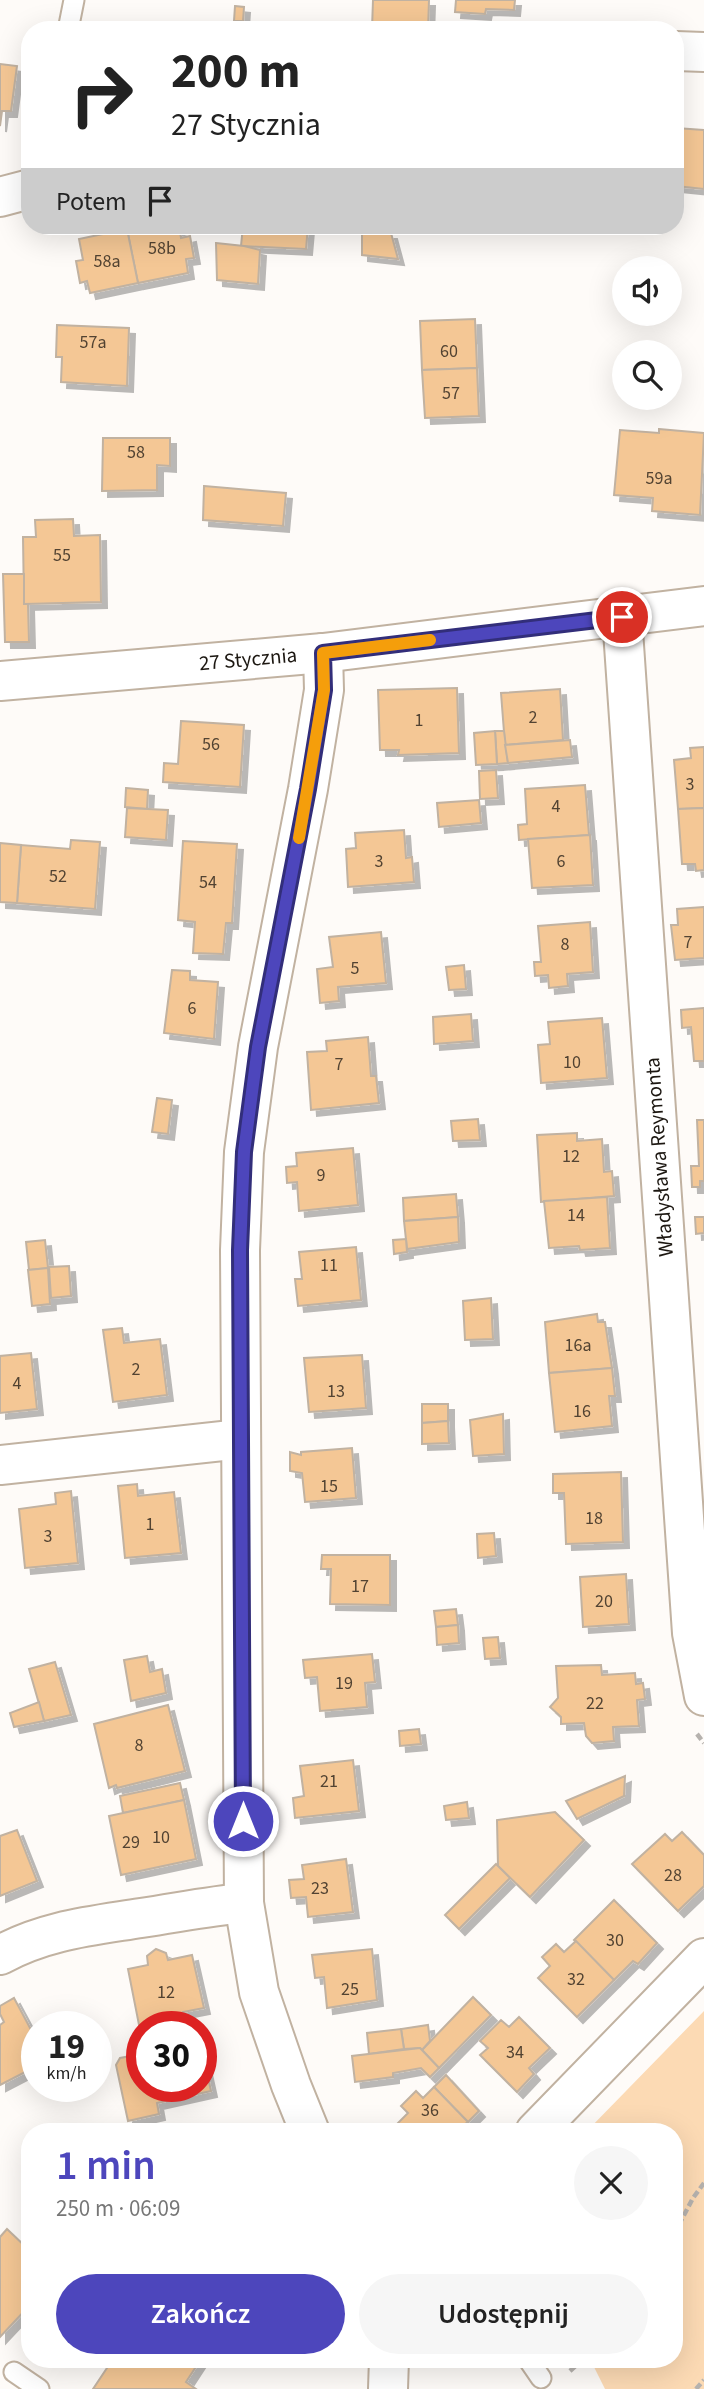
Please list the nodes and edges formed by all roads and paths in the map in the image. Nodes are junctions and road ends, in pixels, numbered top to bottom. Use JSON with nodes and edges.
{"nodes":[{"id":1,"x":74,"y":0,"type":"edge"},
{"id":2,"x":70,"y":21,"type":"edge"},
{"id":3,"x":684,"y":51,"type":"edge"},
{"id":4,"x":704,"y":52,"type":"edge"},
{"id":5,"x":21,"y":191,"type":"edge"},
{"id":6,"x":0,"y":197,"type":"edge"},
{"id":7,"x":704,"y":606,"type":"edge"},
{"id":8,"x":622,"y":617,"type":"junction"},
{"id":9,"x":323,"y":653,"type":"junction"},
{"id":10,"x":0,"y":681,"type":"edge"},
{"id":11,"x":241,"y":1439,"type":"junction"},
{"id":12,"x":0,"y":1465,"type":"edge"},
{"id":13,"x":704,"y":1696,"type":"edge"},
{"id":14,"x":244,"y":1903,"type":"junction"},
{"id":15,"x":0,"y":1955,"type":"edge"},
{"id":16,"x":704,"y":1958,"type":"edge"},
{"id":17,"x":306,"y":2123,"type":"edge"},
{"id":18,"x":544,"y":2123,"type":"edge"},
{"id":19,"x":704,"y":2183,"type":"edge"},
{"id":20,"x":683,"y":2217,"type":"edge"},
{"id":21,"x":388,"y":2368,"type":"edge"},
{"id":22,"x":534,"y":2368,"type":"edge"},
{"id":23,"x":14,"y":2372,"type":"dead end"},
{"id":24,"x":541,"y":2378,"type":"dead end"},
{"id":25,"x":704,"y":2380,"type":"edge"},
{"id":26,"x":39,"y":2389,"type":"edge"},
{"id":27,"x":388,"y":2389,"type":"edge"},
{"id":28,"x":696,"y":2389,"type":"edge"}],
"edges":[{"from":1,"to":2,"type":"lane"},
{"from":3,"to":4,"type":"street"},
{"from":5,"to":6,"type":"street"},
{"from":7,"to":8,"type":"street","name":"27 Stycznia"},
{"from":8,"to":9,"type":"street","name":"27 Stycznia"},
{"from":8,"to":13,"type":"street","name":"Władysława Reymonta"},
{"from":9,"to":10,"type":"street","name":"27 Stycznia"},
{"from":9,"to":11,"type":"street"},
{"from":11,"to":12,"type":"street"},
{"from":11,"to":14,"type":"street"},
{"from":14,"to":15,"type":"street"},
{"from":14,"to":17,"type":"street"},
{"from":16,"to":18,"type":"street"},
{"from":19,"to":20,"type":"path"},
{"from":21,"to":27,"type":"street"},
{"from":22,"to":24,"type":"lane"},
{"from":23,"to":26,"type":"lane"},
{"from":25,"to":28,"type":"path"}]}
